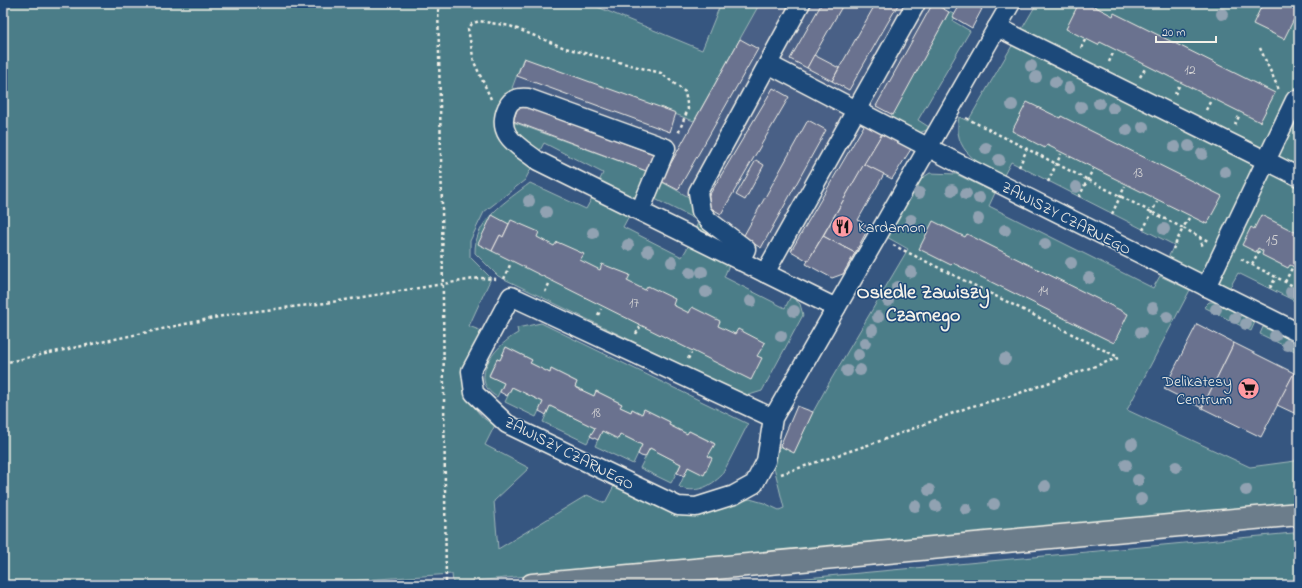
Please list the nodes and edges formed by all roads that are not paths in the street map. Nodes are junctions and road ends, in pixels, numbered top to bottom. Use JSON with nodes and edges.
{"nodes":[{"id":1,"x":801,"y":3,"type":"edge"},
{"id":2,"x":1011,"y":3,"type":"edge"},
{"id":3,"x":915,"y":5,"type":"dead end"},
{"id":4,"x":997,"y":27,"type":"junction"},
{"id":5,"x":768,"y":64,"type":"junction"},
{"id":6,"x":1288,"y":98,"type":"road end"},
{"id":7,"x":856,"y":110,"type":"junction"},
{"id":8,"x":928,"y":147,"type":"junction"},
{"id":9,"x":1265,"y":161,"type":"junction"},
{"id":10,"x":1299,"y":177,"type":"edge"},
{"id":11,"x":640,"y":211,"type":"junction"},
{"id":12,"x":740,"y":261,"type":"junction"},
{"id":13,"x":765,"y":273,"type":"junction"},
{"id":14,"x":1206,"y":287,"type":"junction"},
{"id":15,"x":836,"y":308,"type":"junction"},
{"id":16,"x":1299,"y":333,"type":"edge"},
{"id":17,"x":765,"y":415,"type":"junction"},
{"id":18,"x":1299,"y":514,"type":"edge"},
{"id":19,"x":532,"y":585,"type":"edge"}],
"edges":[{"from":1,"to":5,"type":"street"},
{"from":2,"to":4,"type":"street"},
{"from":3,"to":7,"type":"street"},
{"from":4,"to":8,"type":"street"},
{"from":4,"to":9,"type":"street"},
{"from":5,"to":7,"type":"street","name":"ZAWISZY CZARNEGO"},
{"from":5,"to":12,"type":"street"},
{"from":6,"to":9,"type":"street"},
{"from":7,"to":8,"type":"street","name":"ZAWISZY CZARNEGO"},
{"from":7,"to":13,"type":"street"},
{"from":8,"to":14,"type":"street","name":"ZAWISZY CZARNEGO"},
{"from":8,"to":15,"type":"street"},
{"from":9,"to":10,"type":"street"},
{"from":9,"to":14,"type":"street"},
{"from":11,"to":11,"type":"street"},
{"from":11,"to":12,"type":"street"},
{"from":12,"to":13,"type":"street"},
{"from":13,"to":15,"type":"street"},
{"from":14,"to":16,"type":"street","name":"ZAWISZY CZARNEGO"},
{"from":15,"to":17,"type":"street"},
{"from":17,"to":17,"type":"street","name":"ZAWISZY CZARNEGO"},
{"from":18,"to":19,"type":"main road"}]}
